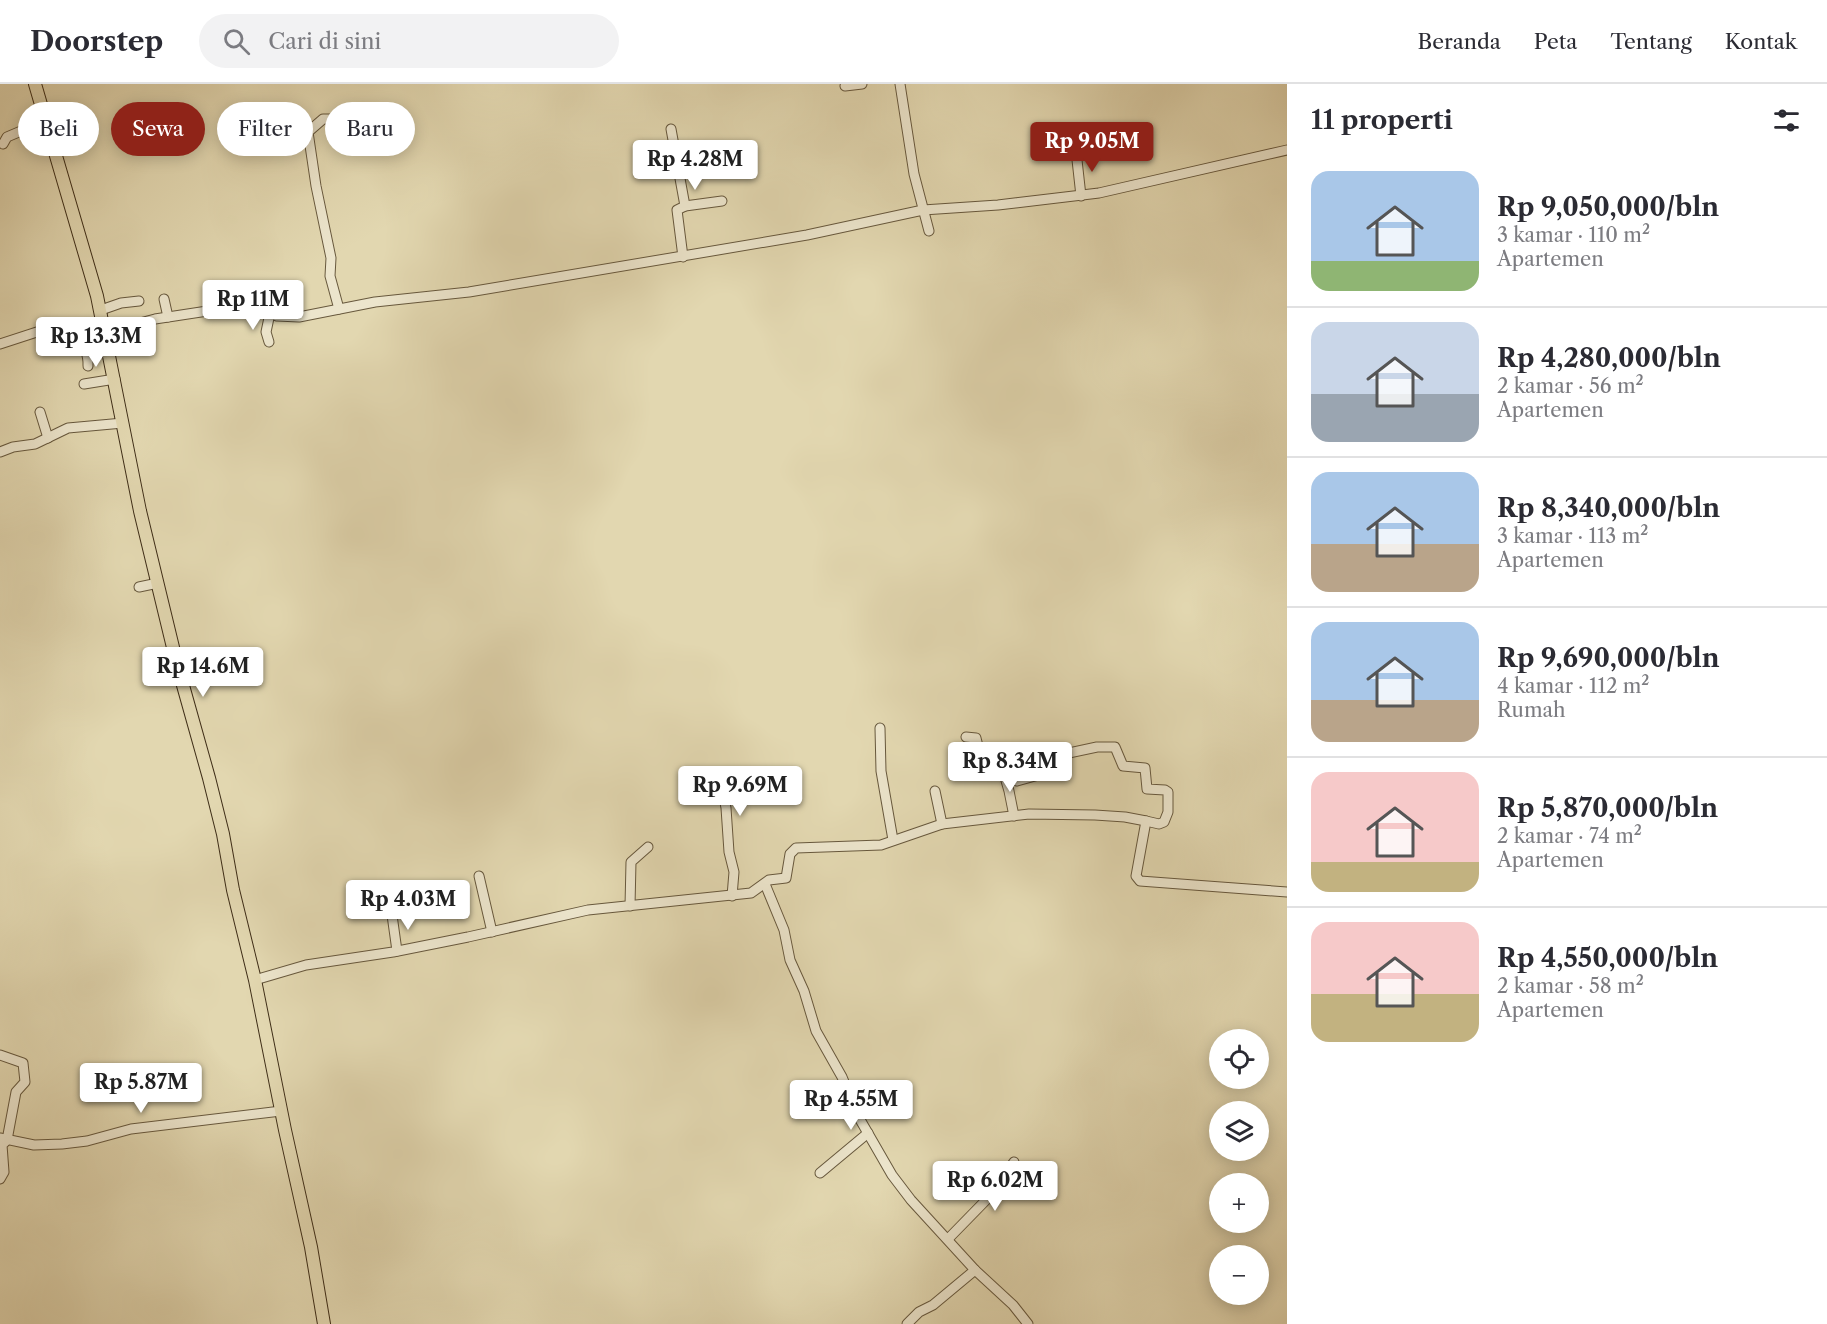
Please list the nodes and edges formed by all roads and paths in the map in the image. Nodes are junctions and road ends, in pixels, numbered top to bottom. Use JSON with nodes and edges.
{"nodes":[{"id":1,"x":36,"y":84,"type":"edge"},
{"id":2,"x":862,"y":84,"type":"edge"},
{"id":3,"x":900,"y":84,"type":"edge"},
{"id":4,"x":845,"y":86,"type":"dead end"},
{"id":5,"x":42,"y":102,"type":"edge"},
{"id":6,"x":325,"y":119,"type":"edge"},
{"id":7,"x":671,"y":129,"type":"dead end"},
{"id":8,"x":18,"y":132,"type":"edge"},
{"id":9,"x":3,"y":144,"type":"dead end"},
{"id":10,"x":1079,"y":149,"type":"dead end"},
{"id":11,"x":1287,"y":150,"type":"edge"},
{"id":12,"x":57,"y":156,"type":"edge"},
{"id":13,"x":1081,"y":196,"type":"junction"},
{"id":14,"x":722,"y":201,"type":"dead end"},
{"id":15,"x":685,"y":206,"type":"junction"},
{"id":16,"x":924,"y":214,"type":"junction"},
{"id":17,"x":929,"y":231,"type":"dead end"},
{"id":18,"x":682,"y":257,"type":"junction"},
{"id":19,"x":164,"y":299,"type":"dead end"},
{"id":20,"x":140,"y":301,"type":"dead end"},
{"id":21,"x":339,"y":309,"type":"junction"},
{"id":22,"x":100,"y":310,"type":"junction"},
{"id":23,"x":270,"y":316,"type":"junction"},
{"id":24,"x":168,"y":317,"type":"junction"},
{"id":25,"x":106,"y":332,"type":"junction"},
{"id":26,"x":82,"y":339,"type":"junction"},
{"id":27,"x":269,"y":342,"type":"dead end"},
{"id":28,"x":0,"y":344,"type":"edge"},
{"id":29,"x":88,"y":366,"type":"dead end"},
{"id":30,"x":115,"y":379,"type":"junction"},
{"id":31,"x":84,"y":384,"type":"dead end"},
{"id":32,"x":40,"y":412,"type":"dead end"},
{"id":33,"x":123,"y":423,"type":"junction"},
{"id":34,"x":48,"y":438,"type":"junction"},
{"id":35,"x":0,"y":452,"type":"edge"},
{"id":36,"x":158,"y":583,"type":"junction"},
{"id":37,"x":139,"y":587,"type":"dead end"},
{"id":38,"x":880,"y":728,"type":"dead end"},
{"id":39,"x":966,"y":737,"type":"dead end"},
{"id":40,"x":998,"y":753,"type":"dead end"},
{"id":41,"x":1007,"y":766,"type":"junction"},
{"id":42,"x":705,"y":775,"type":"dead end"},
{"id":43,"x":1035,"y":776,"type":"dead end"},
{"id":44,"x":935,"y":791,"type":"dead end"},
{"id":45,"x":1014,"y":816,"type":"junction"},
{"id":46,"x":1146,"y":821,"type":"junction"},
{"id":47,"x":942,"y":824,"type":"junction"},
{"id":48,"x":893,"y":840,"type":"junction"},
{"id":49,"x":648,"y":847,"type":"dead end"},
{"id":50,"x":479,"y":876,"type":"dead end"},
{"id":51,"x":765,"y":884,"type":"junction"},
{"id":52,"x":1287,"y":892,"type":"edge"},
{"id":53,"x":732,"y":896,"type":"junction"},
{"id":54,"x":630,"y":906,"type":"junction"},
{"id":55,"x":392,"y":915,"type":"dead end"},
{"id":56,"x":492,"y":932,"type":"junction"},
{"id":57,"x":397,"y":951,"type":"junction"},
{"id":58,"x":255,"y":980,"type":"junction"},
{"id":59,"x":0,"y":1055,"type":"edge"},
{"id":60,"x":281,"y":1111,"type":"junction"},
{"id":61,"x":868,"y":1133,"type":"junction"},
{"id":62,"x":3,"y":1139,"type":"edge"},
{"id":63,"x":1014,"y":1162,"type":"dead end"},
{"id":64,"x":820,"y":1173,"type":"dead end"},
{"id":65,"x":0,"y":1179,"type":"edge"},
{"id":66,"x":948,"y":1239,"type":"junction"},
{"id":67,"x":975,"y":1270,"type":"junction"},
{"id":68,"x":324,"y":1324,"type":"edge"},
{"id":69,"x":907,"y":1324,"type":"edge"},
{"id":70,"x":1028,"y":1324,"type":"edge"}],
"edges":[{"from":1,"to":5,"type":"main road"},
{"from":2,"to":4,"type":"street"},
{"from":3,"to":16,"type":"street"},
{"from":6,"to":21,"type":"street"},
{"from":7,"to":15,"type":"street"},
{"from":8,"to":9,"type":"street"},
{"from":10,"to":13,"type":"street"},
{"from":11,"to":13,"type":"street"},
{"from":12,"to":22,"type":"main road"},
{"from":13,"to":16,"type":"street"},
{"from":14,"to":15,"type":"street"},
{"from":15,"to":18,"type":"street"},
{"from":16,"to":17,"type":"street"},
{"from":16,"to":18,"type":"street"},
{"from":18,"to":21,"type":"street"},
{"from":19,"to":24,"type":"street"},
{"from":20,"to":22,"type":"street"},
{"from":21,"to":23,"type":"street"},
{"from":22,"to":25,"type":"main road"},
{"from":23,"to":24,"type":"street"},
{"from":23,"to":27,"type":"street"},
{"from":24,"to":25,"type":"street"},
{"from":25,"to":26,"type":"street"},
{"from":25,"to":30,"type":"main road"},
{"from":26,"to":28,"type":"street"},
{"from":26,"to":29,"type":"street"},
{"from":30,"to":31,"type":"street"},
{"from":30,"to":33,"type":"main road"},
{"from":32,"to":34,"type":"street"},
{"from":33,"to":34,"type":"street"},
{"from":33,"to":36,"type":"main road"},
{"from":34,"to":35,"type":"street"},
{"from":36,"to":37,"type":"street"},
{"from":36,"to":58,"type":"main road"},
{"from":38,"to":48,"type":"street"},
{"from":39,"to":41,"type":"street"},
{"from":40,"to":41,"type":"street"},
{"from":41,"to":43,"type":"street"},
{"from":41,"to":45,"type":"street"},
{"from":41,"to":46,"type":"street"},
{"from":42,"to":53,"type":"street"},
{"from":44,"to":47,"type":"street"},
{"from":45,"to":46,"type":"street"},
{"from":45,"to":47,"type":"street"},
{"from":46,"to":52,"type":"street"},
{"from":47,"to":48,"type":"street"},
{"from":48,"to":51,"type":"street"},
{"from":49,"to":54,"type":"street"},
{"from":50,"to":56,"type":"street"},
{"from":51,"to":53,"type":"street"},
{"from":51,"to":61,"type":"street"},
{"from":53,"to":54,"type":"street"},
{"from":54,"to":56,"type":"street"},
{"from":55,"to":57,"type":"street"},
{"from":56,"to":57,"type":"street"},
{"from":57,"to":58,"type":"street"},
{"from":58,"to":60,"type":"main road"},
{"from":59,"to":62,"type":"street"},
{"from":60,"to":62,"type":"street"},
{"from":60,"to":68,"type":"main road"},
{"from":61,"to":64,"type":"street"},
{"from":61,"to":66,"type":"street"},
{"from":62,"to":65,"type":"street"},
{"from":63,"to":66,"type":"street"},
{"from":66,"to":67,"type":"street"},
{"from":67,"to":69,"type":"street"},
{"from":67,"to":70,"type":"street"}]}
